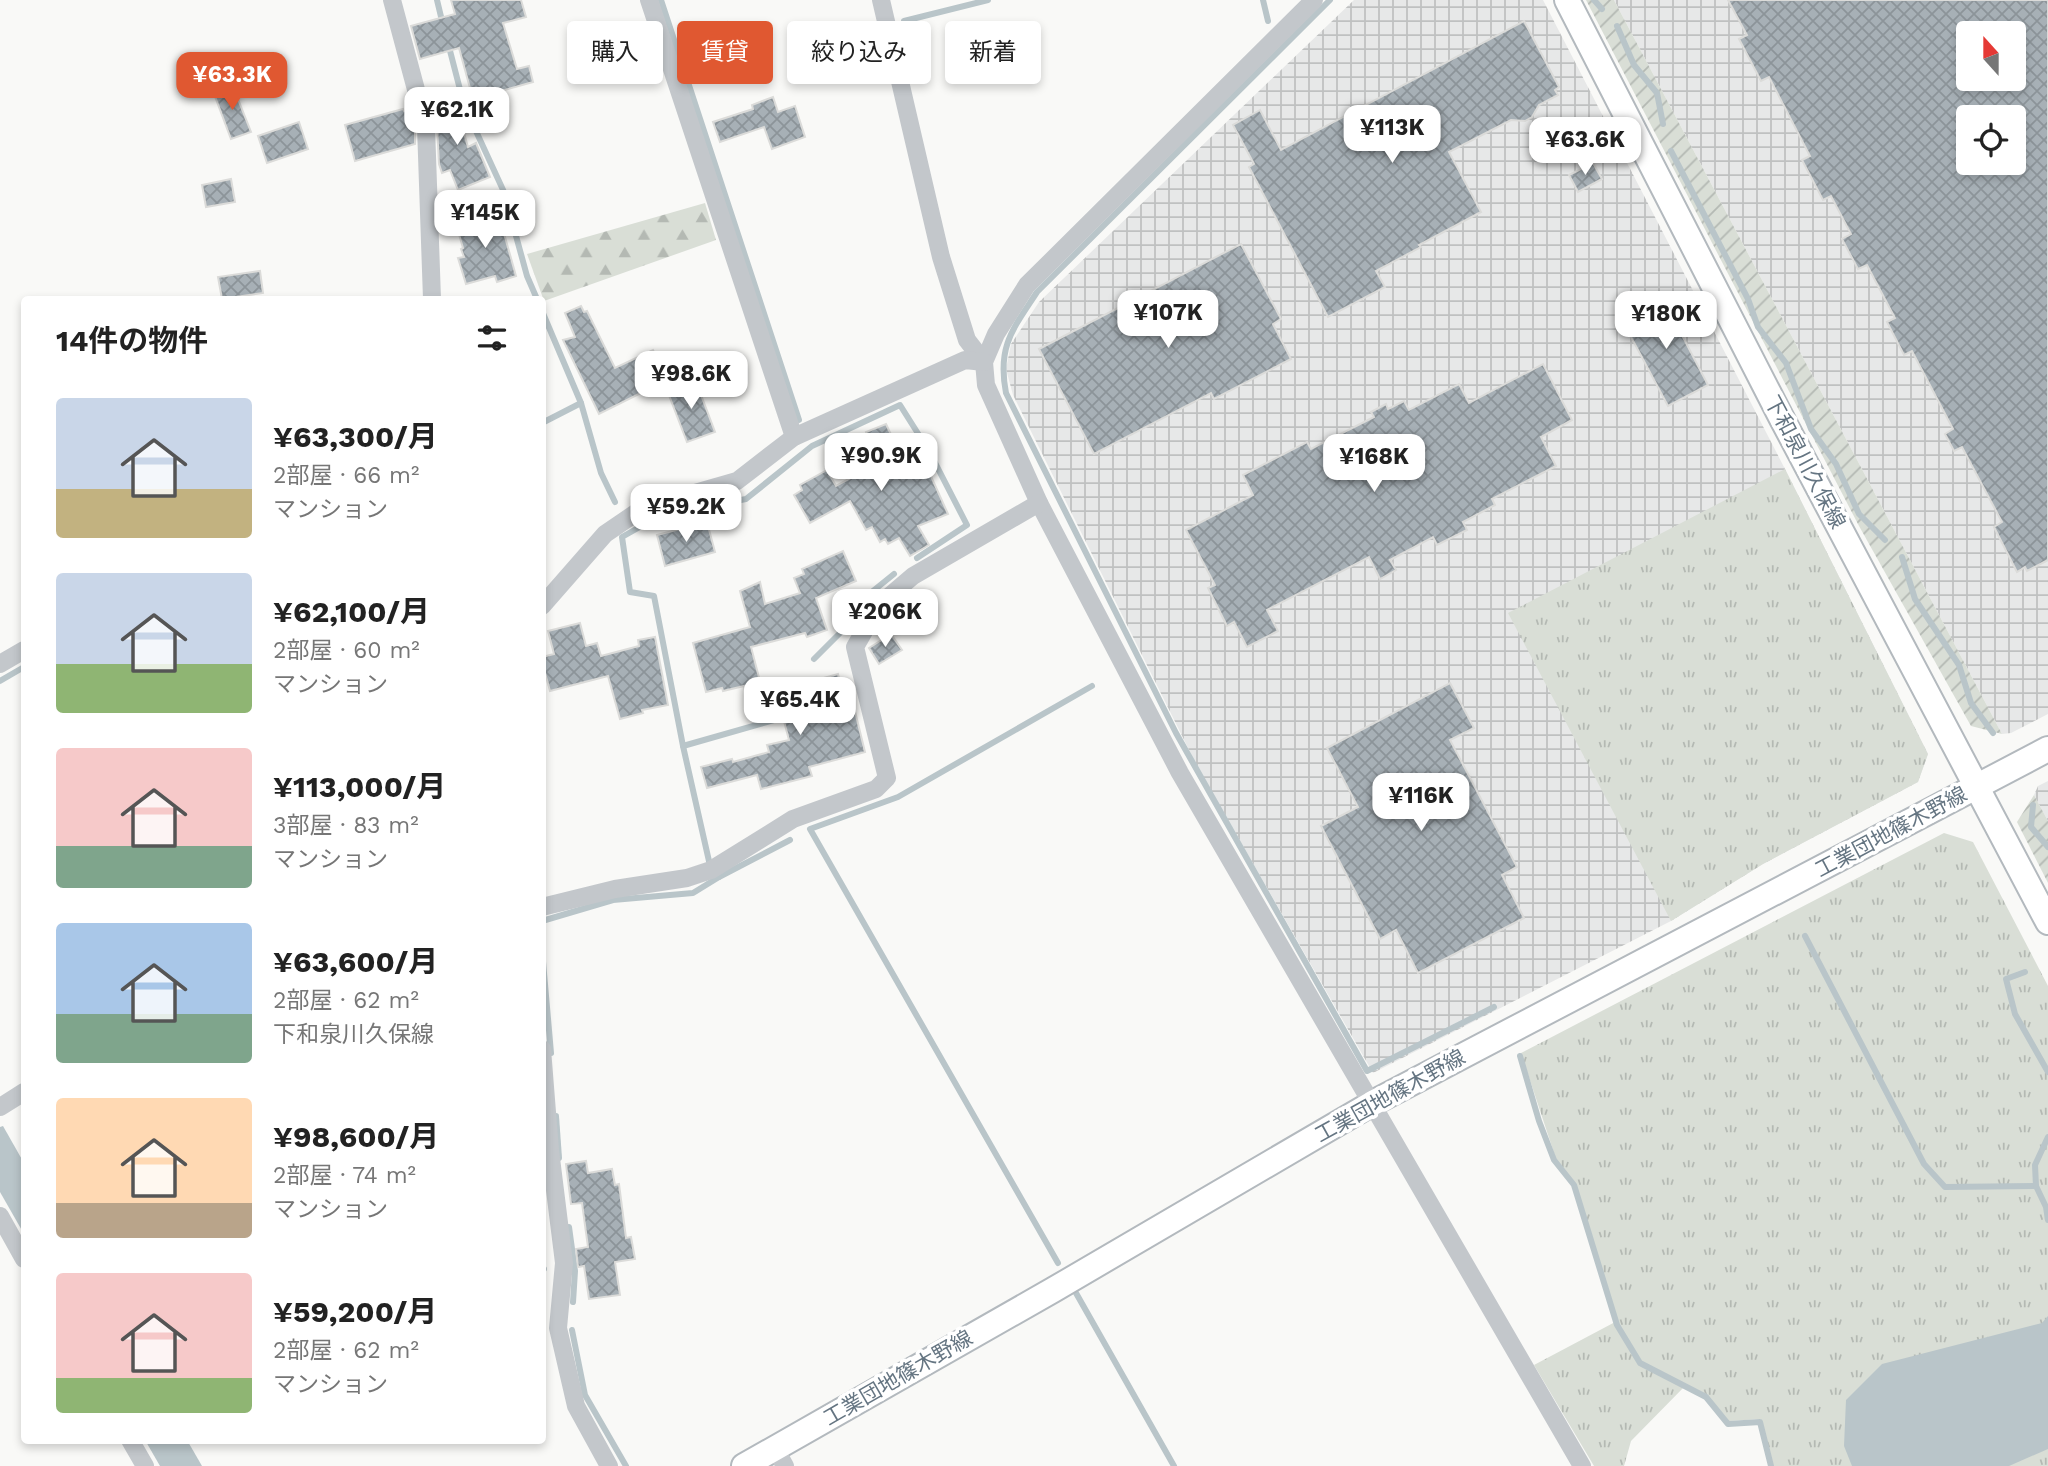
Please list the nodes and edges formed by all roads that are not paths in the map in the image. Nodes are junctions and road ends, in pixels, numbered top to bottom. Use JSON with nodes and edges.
{"nodes":[{"id":1,"x":392,"y":0,"type":"edge"},
{"id":2,"x":649,"y":0,"type":"edge"},
{"id":3,"x":881,"y":0,"type":"edge"},
{"id":4,"x":1314,"y":0,"type":"edge"},
{"id":5,"x":1567,"y":0,"type":"edge"},
{"id":6,"x":432,"y":296,"type":"edge"},
{"id":7,"x":984,"y":362,"type":"junction"},
{"id":8,"x":794,"y":437,"type":"junction"},
{"id":9,"x":1039,"y":503,"type":"junction"},
{"id":10,"x":546,"y":601,"type":"edge"},
{"id":11,"x":21,"y":652,"type":"edge"},
{"id":12,"x":0,"y":664,"type":"edge"},
{"id":13,"x":2048,"y":750,"type":"edge"},
{"id":14,"x":1978,"y":786,"type":"junction"},
{"id":15,"x":546,"y":907,"type":"edge"},
{"id":16,"x":2048,"y":922,"type":"edge"},
{"id":17,"x":21,"y":1094,"type":"edge"},
{"id":18,"x":546,"y":1100,"type":"edge"},
{"id":19,"x":1371,"y":1104,"type":"junction"},
{"id":20,"x":0,"y":1107,"type":"edge"},
{"id":21,"x":0,"y":1216,"type":"edge"},
{"id":22,"x":21,"y":1253,"type":"edge"},
{"id":23,"x":132,"y":1444,"type":"edge"},
{"id":24,"x":780,"y":1457,"type":"edge"},
{"id":25,"x":145,"y":1466,"type":"edge"},
{"id":26,"x":609,"y":1466,"type":"edge"},
{"id":27,"x":744,"y":1466,"type":"edge"},
{"id":28,"x":1583,"y":1466,"type":"edge"}],
"edges":[{"from":1,"to":6,"type":"street"},
{"from":2,"to":8,"type":"street"},
{"from":3,"to":7,"type":"street"},
{"from":4,"to":7,"type":"street"},
{"from":5,"to":14,"type":"street","name":"下和泉川久保線"},
{"from":7,"to":8,"type":"street"},
{"from":7,"to":9,"type":"street"},
{"from":8,"to":10,"type":"street"},
{"from":9,"to":15,"type":"street"},
{"from":9,"to":19,"type":"street"},
{"from":11,"to":12,"type":"street"},
{"from":13,"to":14,"type":"street","name":"工業団地篠木野線"},
{"from":14,"to":16,"type":"street","name":"下和泉川久保線"},
{"from":14,"to":19,"type":"street","name":"工業団地篠木野線"},
{"from":17,"to":20,"type":"street"},
{"from":18,"to":26,"type":"street"},
{"from":19,"to":24,"type":"street","name":"工業団地篠木野線"},
{"from":19,"to":28,"type":"street"},
{"from":21,"to":22,"type":"street"},
{"from":23,"to":25,"type":"street"},
{"from":24,"to":27,"type":"street","name":"工業団地篠木野線"}]}
